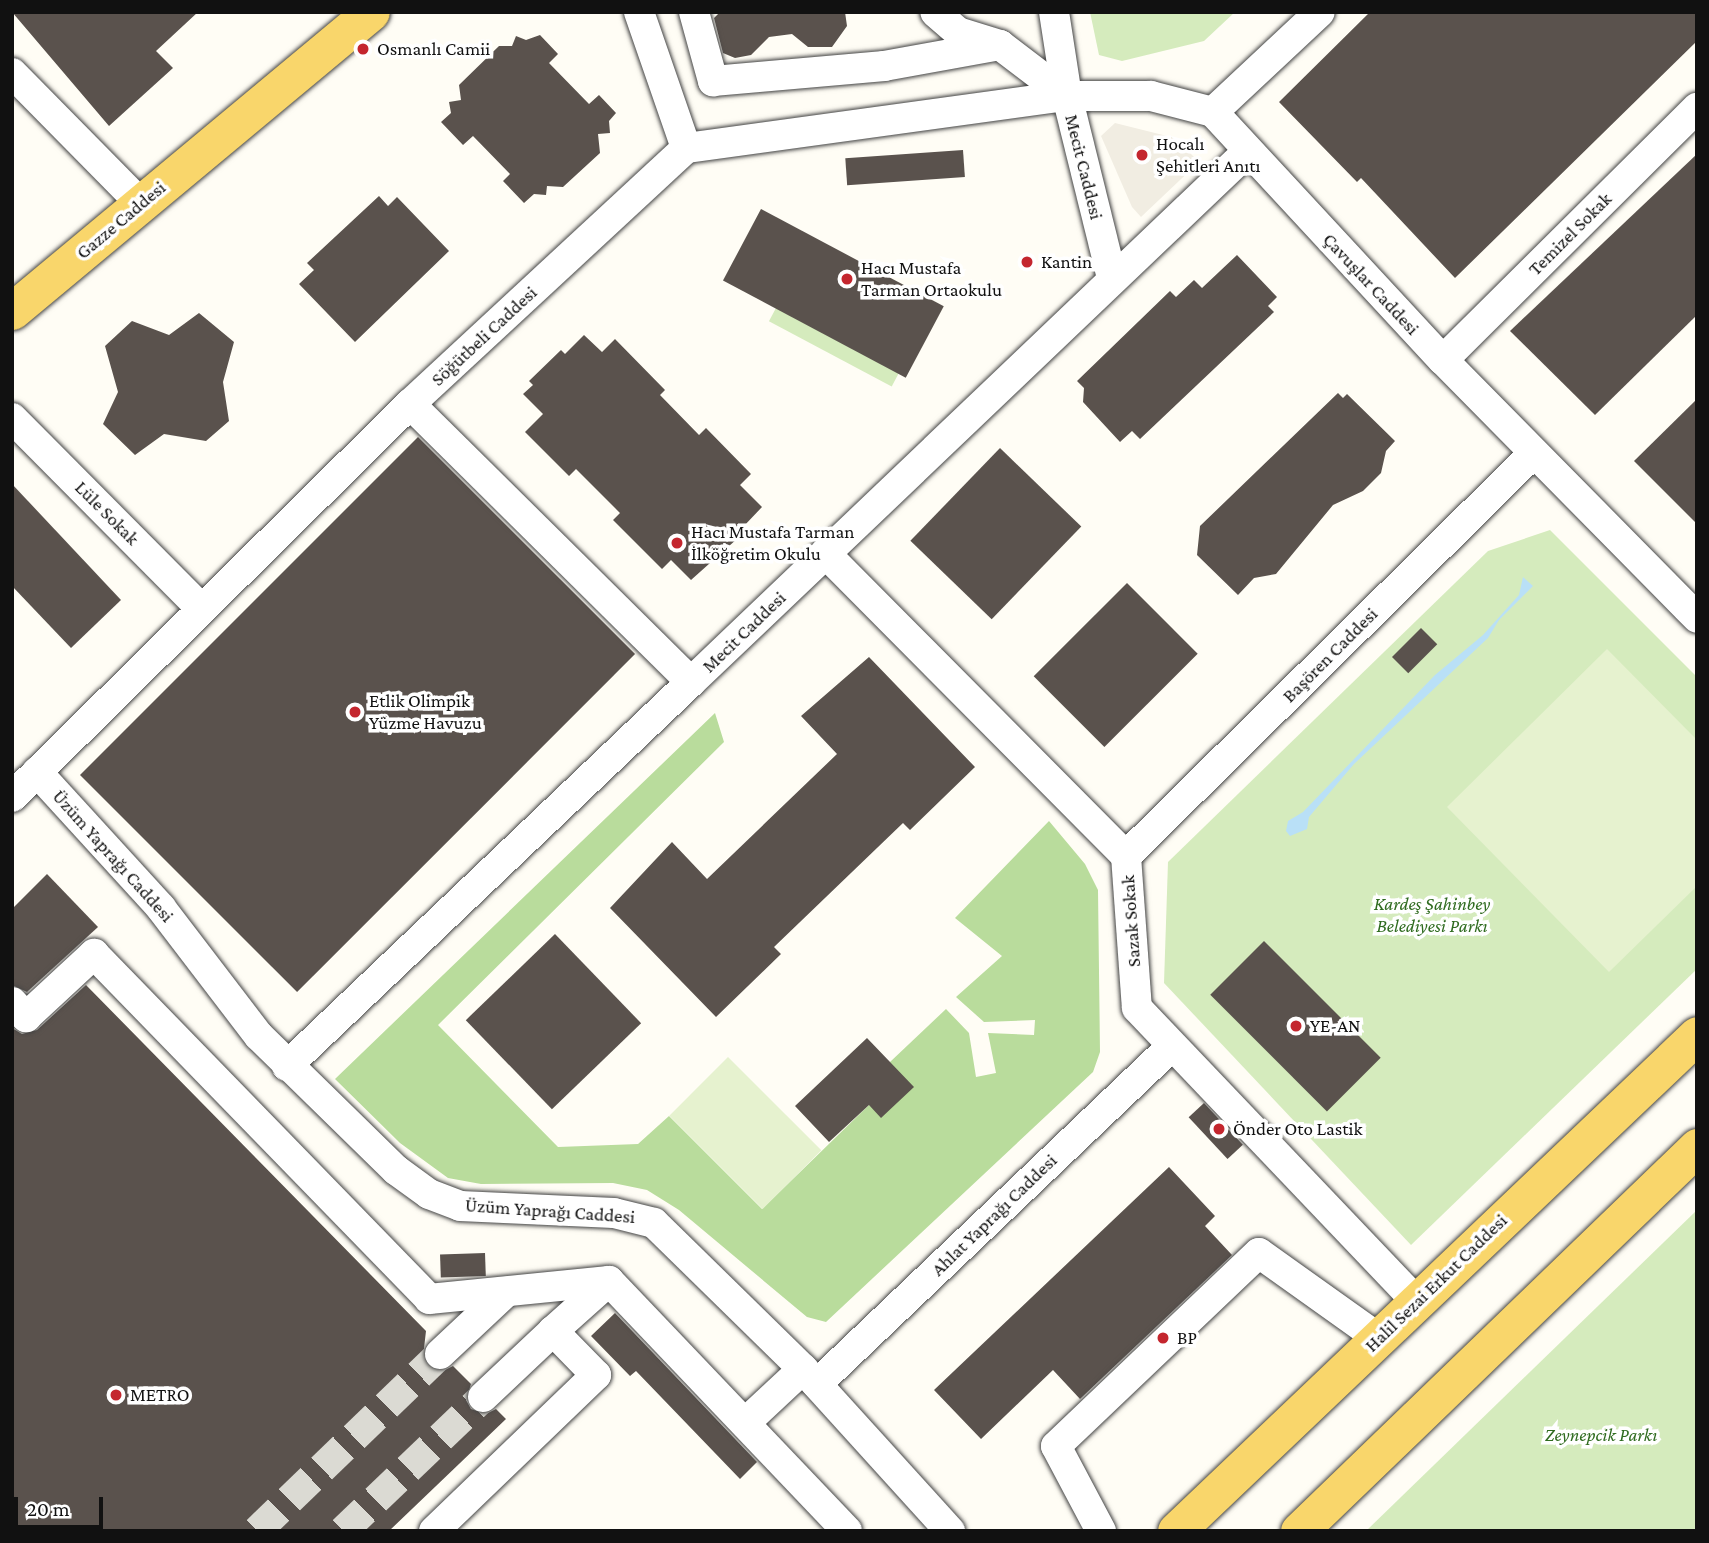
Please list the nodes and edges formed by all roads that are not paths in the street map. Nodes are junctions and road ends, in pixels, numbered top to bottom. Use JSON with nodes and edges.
{"nodes":[{"id":1,"x":333,"y":12,"type":"edge"},
{"id":2,"x":353,"y":12,"type":"edge"},
{"id":3,"x":371,"y":12,"type":"edge"},
{"id":4,"x":639,"y":12,"type":"edge"},
{"id":5,"x":694,"y":12,"type":"edge"},
{"id":6,"x":935,"y":12,"type":"edge"},
{"id":7,"x":1054,"y":12,"type":"edge"},
{"id":8,"x":1320,"y":12,"type":"edge"},
{"id":9,"x":1000,"y":44,"type":"junction"},
{"id":10,"x":12,"y":73,"type":"edge"},
{"id":11,"x":1067,"y":96,"type":"junction"},
{"id":12,"x":1697,"y":108,"type":"edge"},
{"id":13,"x":1213,"y":112,"type":"junction"},
{"id":14,"x":230,"y":129,"type":"junction"},
{"id":15,"x":686,"y":148,"type":"junction"},
{"id":16,"x":1247,"y":152,"type":"junction"},
{"id":17,"x":141,"y":204,"type":"junction"},
{"id":18,"x":1112,"y":278,"type":"junction"},
{"id":19,"x":12,"y":311,"type":"edge"},
{"id":20,"x":1443,"y":360,"type":"junction"},
{"id":21,"x":410,"y":404,"type":"junction"},
{"id":22,"x":12,"y":418,"type":"edge"},
{"id":23,"x":1534,"y":453,"type":"junction"},
{"id":24,"x":825,"y":553,"type":"junction"},
{"id":25,"x":201,"y":608,"type":"junction"},
{"id":26,"x":1697,"y":618,"type":"edge"},
{"id":27,"x":691,"y":682,"type":"junction"},
{"id":28,"x":37,"y":772,"type":"junction"},
{"id":29,"x":12,"y":797,"type":"edge"},
{"id":30,"x":1126,"y":856,"type":"junction"},
{"id":31,"x":12,"y":1002,"type":"edge"},
{"id":32,"x":1697,"y":1035,"type":"edge"},
{"id":33,"x":1172,"y":1046,"type":"junction"},
{"id":34,"x":287,"y":1066,"type":"junction"},
{"id":35,"x":1697,"y":1147,"type":"edge"},
{"id":36,"x":609,"y":1282,"type":"junction"},
{"id":37,"x":506,"y":1292,"type":"junction"},
{"id":38,"x":1416,"y":1301,"type":"junction"},
{"id":39,"x":553,"y":1331,"type":"junction"},
{"id":40,"x":1378,"y":1338,"type":"junction"},
{"id":41,"x":440,"y":1354,"type":"tunnel mouth"},
{"id":42,"x":810,"y":1376,"type":"junction"},
{"id":43,"x":484,"y":1397,"type":"tunnel mouth"},
{"id":44,"x":745,"y":1423,"type":"junction"},
{"id":45,"x":434,"y":1531,"type":"edge"},
{"id":46,"x":847,"y":1531,"type":"edge"},
{"id":47,"x":950,"y":1531,"type":"edge"},
{"id":48,"x":1101,"y":1531,"type":"edge"},
{"id":49,"x":1176,"y":1531,"type":"edge"},
{"id":50,"x":1299,"y":1531,"type":"edge"}],
"edges":[{"from":1,"to":14,"type":"main road","name":"Gazze Caddesi"},
{"from":2,"to":14,"type":"main road","name":"Gazze Caddesi"},
{"from":3,"to":14,"type":"main road","name":"Gazze Caddesi"},
{"from":4,"to":15,"type":"street"},
{"from":5,"to":9,"type":"street"},
{"from":6,"to":9,"type":"street"},
{"from":7,"to":11,"type":"street"},
{"from":8,"to":13,"type":"street"},
{"from":9,"to":11,"type":"street"},
{"from":10,"to":17,"type":"street"},
{"from":11,"to":13,"type":"street"},
{"from":11,"to":15,"type":"street"},
{"from":11,"to":18,"type":"street","name":"Mecit Caddesi"},
{"from":12,"to":20,"type":"street","name":"Temizel Sokak"},
{"from":13,"to":16,"type":"street","name":"Çavuşlar Caddesi"},
{"from":14,"to":17,"type":"main road","name":"Gazze Caddesi"},
{"from":15,"to":21,"type":"street","name":"Söğütbeli Caddesi"},
{"from":16,"to":18,"type":"street","name":"Mecit Caddesi"},
{"from":16,"to":20,"type":"street","name":"Çavuşlar Caddesi"},
{"from":17,"to":19,"type":"main road","name":"Gazze Caddesi"},
{"from":18,"to":24,"type":"street","name":"Mecit Caddesi"},
{"from":20,"to":23,"type":"street","name":"Çavuşlar Caddesi"},
{"from":21,"to":25,"type":"street","name":"Söğütbeli Caddesi"},
{"from":21,"to":27,"type":"street","name":"Mecit Caddesi"},
{"from":22,"to":25,"type":"street","name":"Lüle Sokak"},
{"from":23,"to":26,"type":"street","name":"Çavuşlar Caddesi"},
{"from":23,"to":30,"type":"street","name":"Başören Caddesi"},
{"from":24,"to":27,"type":"street","name":"Mecit Caddesi"},
{"from":24,"to":30,"type":"street","name":"Sazak Sokak"},
{"from":25,"to":28,"type":"street","name":"Söğütbeli Caddesi"},
{"from":27,"to":34,"type":"street"},
{"from":28,"to":29,"type":"street","name":"Söğütbeli Caddesi"},
{"from":28,"to":34,"type":"street","name":"Üzüm Yaprağı Caddesi"},
{"from":30,"to":33,"type":"street","name":"Sazak Sokak"},
{"from":31,"to":37,"type":"street"},
{"from":32,"to":38,"type":"main road","name":"Halil Sezai Erkut Caddesi"},
{"from":33,"to":38,"type":"street","name":"Sazak Sokak"},
{"from":33,"to":42,"type":"street","name":"Ahlat Yaprağı Caddesi"},
{"from":34,"to":42,"type":"street","name":"Üzüm Yaprağı Caddesi"},
{"from":35,"to":50,"type":"main road"},
{"from":36,"to":37,"type":"street"},
{"from":36,"to":39,"type":"street"},
{"from":36,"to":44,"type":"street"},
{"from":37,"to":41,"type":"street"},
{"from":38,"to":40,"type":"main road","name":"Halil Sezai Erkut Caddesi"},
{"from":39,"to":43,"type":"street"},
{"from":39,"to":45,"type":"street"},
{"from":40,"to":48,"type":"street"},
{"from":40,"to":49,"type":"main road","name":"Halil Sezai Erkut Caddesi"},
{"from":42,"to":44,"type":"street","name":"Ahlat Yaprağı Caddesi"},
{"from":42,"to":47,"type":"street","name":"Üzüm Yaprağı Caddesi"},
{"from":44,"to":46,"type":"street"}]}
